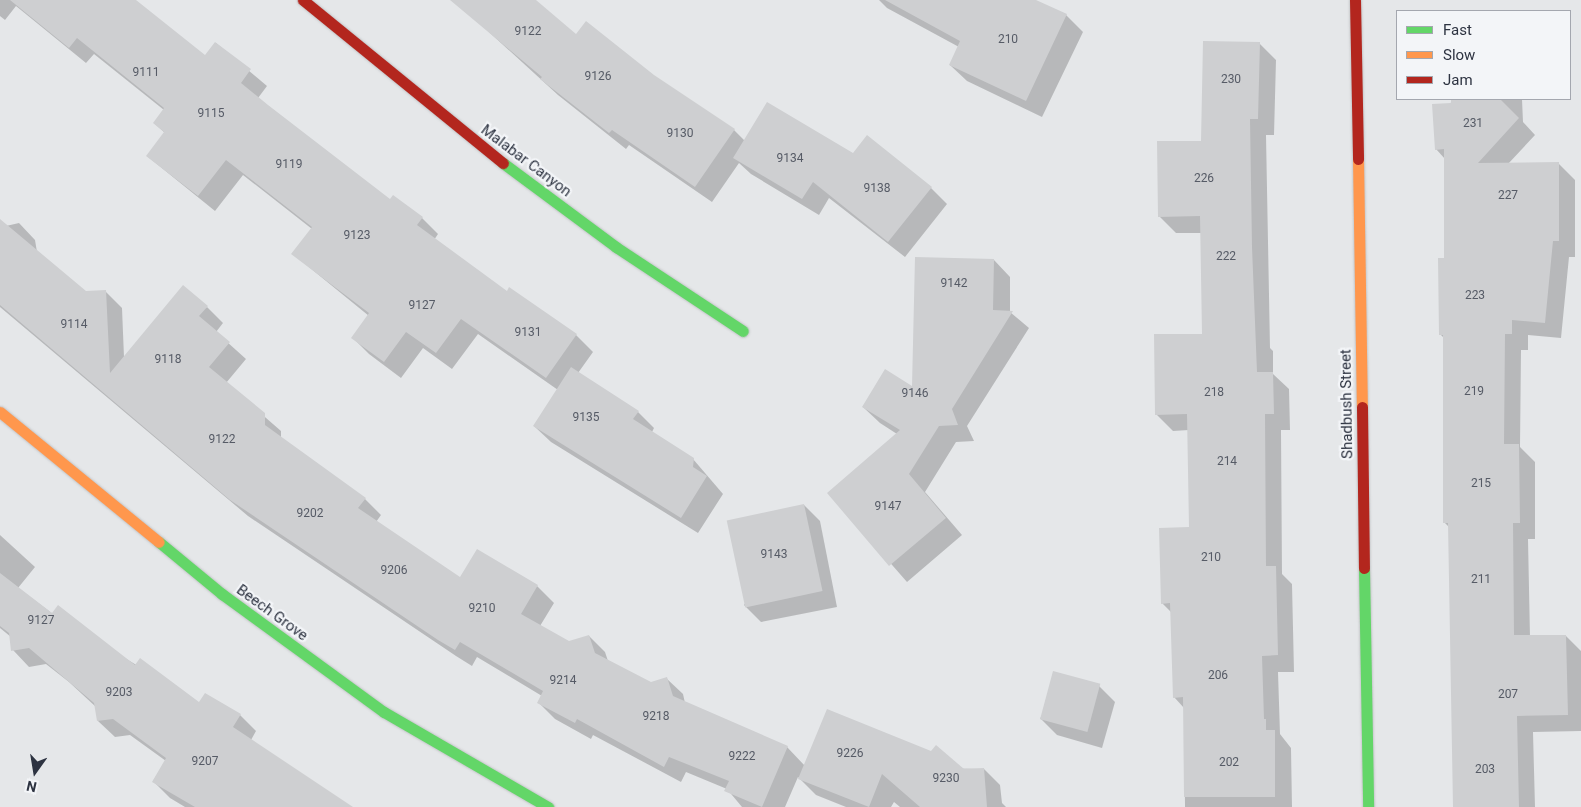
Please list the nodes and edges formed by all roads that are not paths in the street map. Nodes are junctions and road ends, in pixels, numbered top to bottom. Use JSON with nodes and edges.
{"nodes":[{"id":1,"x":303,"y":0,"type":"edge"},
{"id":2,"x":1355,"y":0,"type":"edge"},
{"id":3,"x":743,"y":331,"type":"dead end"},
{"id":4,"x":0,"y":412,"type":"edge"},
{"id":5,"x":548,"y":807,"type":"edge"},
{"id":6,"x":1368,"y":807,"type":"edge"}],
"edges":[{"from":1,"to":3,"type":"street","name":"Malabar Canyon"},
{"from":2,"to":6,"type":"street","name":"Shadbush Street"},
{"from":4,"to":5,"type":"street","name":"Beech Grove"}]}
